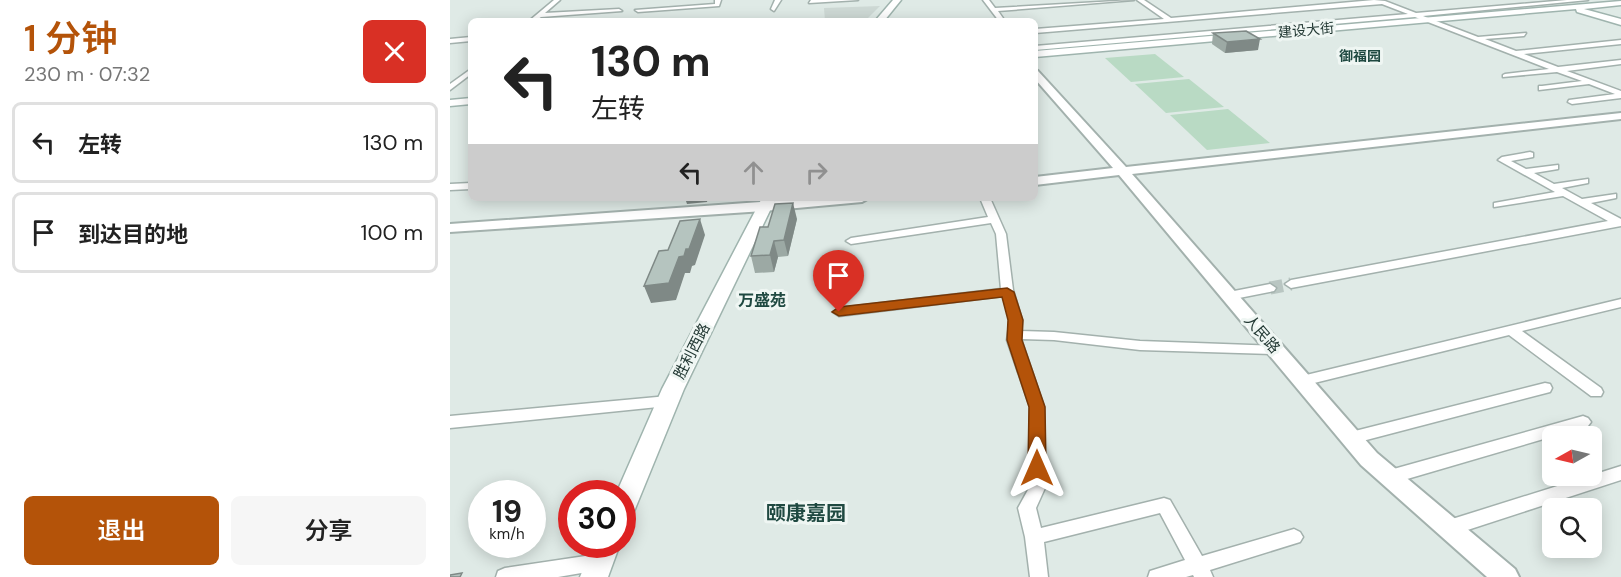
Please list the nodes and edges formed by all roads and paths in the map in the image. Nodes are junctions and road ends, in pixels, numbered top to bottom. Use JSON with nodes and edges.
{"nodes":[{"id":1,"x":557,"y":0,"type":"edge"},
{"id":2,"x":718,"y":0,"type":"edge"},
{"id":3,"x":778,"y":0,"type":"edge"},
{"id":4,"x":855,"y":0,"type":"edge"},
{"id":5,"x":897,"y":0,"type":"edge"},
{"id":6,"x":986,"y":0,"type":"edge"},
{"id":7,"x":1131,"y":0,"type":"edge"},
{"id":8,"x":1140,"y":0,"type":"edge"},
{"id":9,"x":1380,"y":1,"type":"edge"},
{"id":10,"x":811,"y":2,"type":"dead end"},
{"id":11,"x":1621,"y":2,"type":"edge"},
{"id":12,"x":1565,"y":3,"type":"edge"},
{"id":13,"x":774,"y":9,"type":"dead end"},
{"id":14,"x":638,"y":10,"type":"dead end"},
{"id":15,"x":994,"y":10,"type":"junction"},
{"id":16,"x":619,"y":11,"type":"dead end"},
{"id":17,"x":538,"y":15,"type":"junction"},
{"id":18,"x":535,"y":18,"type":"edge"},
{"id":19,"x":882,"y":18,"type":"edge"},
{"id":20,"x":1000,"y":18,"type":"edge"},
{"id":21,"x":1422,"y":18,"type":"junction"},
{"id":22,"x":1170,"y":20,"type":"junction"},
{"id":23,"x":1621,"y":21,"type":"edge"},
{"id":24,"x":1038,"y":31,"type":"edge"},
{"id":25,"x":1524,"y":34,"type":"dead end"},
{"id":26,"x":1196,"y":37,"type":"junction"},
{"id":27,"x":1476,"y":38,"type":"junction"},
{"id":28,"x":468,"y":39,"type":"edge"},
{"id":29,"x":450,"y":41,"type":"edge"},
{"id":30,"x":1621,"y":42,"type":"edge"},
{"id":31,"x":1038,"y":51,"type":"edge"},
{"id":32,"x":1515,"y":53,"type":"junction"},
{"id":33,"x":1621,"y":62,"type":"edge"},
{"id":34,"x":1557,"y":69,"type":"junction"},
{"id":35,"x":468,"y":74,"type":"edge"},
{"id":36,"x":1038,"y":76,"type":"edge"},
{"id":37,"x":1505,"y":76,"type":"dead end"},
{"id":38,"x":468,"y":78,"type":"edge"},
{"id":39,"x":462,"y":79,"type":"junction"},
{"id":40,"x":1591,"y":82,"type":"junction"},
{"id":41,"x":450,"y":88,"type":"edge"},
{"id":42,"x":1542,"y":88,"type":"dead end"},
{"id":43,"x":1621,"y":95,"type":"edge"},
{"id":44,"x":468,"y":101,"type":"edge"},
{"id":45,"x":1572,"y":102,"type":"dead end"},
{"id":46,"x":450,"y":103,"type":"edge"},
{"id":47,"x":1621,"y":116,"type":"edge"},
{"id":48,"x":1530,"y":154,"type":"dead end"},
{"id":49,"x":1555,"y":167,"type":"dead end"},
{"id":50,"x":1526,"y":172,"type":"junction"},
{"id":51,"x":1124,"y":173,"type":"junction"},
{"id":52,"x":1038,"y":181,"type":"edge"},
{"id":53,"x":1584,"y":181,"type":"dead end"},
{"id":54,"x":468,"y":186,"type":"edge"},
{"id":55,"x":450,"y":187,"type":"edge"},
{"id":56,"x":1553,"y":187,"type":"junction"},
{"id":57,"x":1566,"y":193,"type":"junction"},
{"id":58,"x":1613,"y":196,"type":"dead end"},
{"id":59,"x":805,"y":201,"type":"edge"},
{"id":60,"x":986,"y":201,"type":"edge"},
{"id":61,"x":1582,"y":202,"type":"junction"},
{"id":62,"x":767,"y":203,"type":"edge"},
{"id":63,"x":1498,"y":205,"type":"dead end"},
{"id":64,"x":994,"y":219,"type":"junction"},
{"id":65,"x":1618,"y":220,"type":"edge"},
{"id":66,"x":450,"y":228,"type":"edge"},
{"id":67,"x":851,"y":241,"type":"dead end"},
{"id":68,"x":1291,"y":284,"type":"tunnel mouth"},
{"id":69,"x":1270,"y":288,"type":"tunnel mouth"},
{"id":70,"x":1007,"y":292,"type":"junction"},
{"id":71,"x":1229,"y":296,"type":"junction"},
{"id":72,"x":1621,"y":303,"type":"edge"},
{"id":73,"x":839,"y":312,"type":"dead end"},
{"id":74,"x":1510,"y":329,"type":"junction"},
{"id":75,"x":1015,"y":335,"type":"junction"},
{"id":76,"x":1276,"y":350,"type":"junction"},
{"id":77,"x":1302,"y":381,"type":"junction"},
{"id":78,"x":1545,"y":388,"type":"dead end"},
{"id":79,"x":1596,"y":392,"type":"dead end"},
{"id":80,"x":668,"y":401,"type":"junction"},
{"id":81,"x":450,"y":422,"type":"edge"},
{"id":82,"x":1583,"y":422,"type":"dead end"},
{"id":83,"x":1351,"y":438,"type":"junction"},
{"id":84,"x":1621,"y":473,"type":"edge"},
{"id":85,"x":1390,"y":477,"type":"junction"},
{"id":86,"x":634,"y":480,"type":"edge"},
{"id":87,"x":1449,"y":528,"type":"junction"},
{"id":88,"x":1034,"y":537,"type":"junction"},
{"id":89,"x":1294,"y":537,"type":"dead end"},
{"id":90,"x":600,"y":561,"type":"edge"},
{"id":91,"x":1201,"y":571,"type":"edge"},
{"id":92,"x":505,"y":577,"type":"edge"},
{"id":93,"x":1040,"y":577,"type":"edge"},
{"id":94,"x":1157,"y":577,"type":"edge"},
{"id":95,"x":1506,"y":577,"type":"edge"}],
"edges":[{"from":1,"to":17,"type":"street"},
{"from":2,"to":14,"type":"street"},
{"from":3,"to":13,"type":"street"},
{"from":4,"to":10,"type":"street"},
{"from":5,"to":19,"type":"main road"},
{"from":6,"to":15,"type":"street"},
{"from":7,"to":15,"type":"street"},
{"from":8,"to":22,"type":"street"},
{"from":9,"to":21,"type":"street"},
{"from":9,"to":22,"type":"street"},
{"from":11,"to":12,"type":"main road","name":"建设大街"},
{"from":12,"to":21,"type":"main road","name":"建设大街"},
{"from":12,"to":21,"type":"street"},
{"from":12,"to":23,"type":"main road"},
{"from":15,"to":20,"type":"street"},
{"from":16,"to":17,"type":"street"},
{"from":17,"to":18,"type":"street"},
{"from":21,"to":26,"type":"main road","name":"建设大街"},
{"from":21,"to":26,"type":"street"},
{"from":21,"to":27,"type":"street"},
{"from":22,"to":24,"type":"street"},
{"from":22,"to":26,"type":"street"},
{"from":25,"to":27,"type":"street"},
{"from":26,"to":31,"type":"main road","name":"建设大街"},
{"from":27,"to":32,"type":"street"},
{"from":28,"to":29,"type":"street"},
{"from":30,"to":32,"type":"street"},
{"from":32,"to":34,"type":"street"},
{"from":33,"to":34,"type":"street"},
{"from":34,"to":37,"type":"street"},
{"from":34,"to":40,"type":"street"},
{"from":35,"to":39,"type":"street"},
{"from":36,"to":51,"type":"street","name":"人民路"},
{"from":38,"to":39,"type":"street"},
{"from":39,"to":41,"type":"street"},
{"from":40,"to":42,"type":"street"},
{"from":40,"to":43,"type":"street"},
{"from":43,"to":45,"type":"street"},
{"from":44,"to":46,"type":"main road"},
{"from":47,"to":51,"type":"street"},
{"from":48,"to":50,"type":"street"},
{"from":49,"to":50,"type":"street"},
{"from":50,"to":56,"type":"street"},
{"from":51,"to":52,"type":"street"},
{"from":51,"to":71,"type":"street","name":"人民路"},
{"from":53,"to":56,"type":"street"},
{"from":54,"to":55,"type":"street"},
{"from":56,"to":57,"type":"street"},
{"from":57,"to":61,"type":"street"},
{"from":57,"to":63,"type":"street"},
{"from":58,"to":61,"type":"street"},
{"from":59,"to":62,"type":"street"},
{"from":60,"to":64,"type":"street"},
{"from":61,"to":65,"type":"street"},
{"from":62,"to":66,"type":"street"},
{"from":62,"to":80,"type":"main road","name":"胜利西路"},
{"from":64,"to":67,"type":"street"},
{"from":64,"to":70,"type":"street"},
{"from":65,"to":68,"type":"street"},
{"from":69,"to":71,"type":"street"},
{"from":70,"to":73,"type":"street"},
{"from":70,"to":75,"type":"street"},
{"from":71,"to":76,"type":"street","name":"人民路"},
{"from":72,"to":74,"type":"street"},
{"from":74,"to":77,"type":"street"},
{"from":74,"to":79,"type":"street"},
{"from":75,"to":76,"type":"street"},
{"from":75,"to":88,"type":"street"},
{"from":76,"to":77,"type":"street","name":"人民路"},
{"from":77,"to":83,"type":"street","name":"人民路"},
{"from":78,"to":83,"type":"street"},
{"from":80,"to":81,"type":"street"},
{"from":80,"to":86,"type":"main road","name":"胜利西路"},
{"from":82,"to":85,"type":"street"},
{"from":83,"to":85,"type":"street","name":"人民路"},
{"from":84,"to":87,"type":"street"},
{"from":85,"to":87,"type":"street","name":"人民路"},
{"from":87,"to":95,"type":"street","name":"人民路"},
{"from":88,"to":91,"type":"street"},
{"from":88,"to":93,"type":"street"},
{"from":89,"to":91,"type":"street"},
{"from":90,"to":92,"type":"street"},
{"from":91,"to":94,"type":"street"}]}
